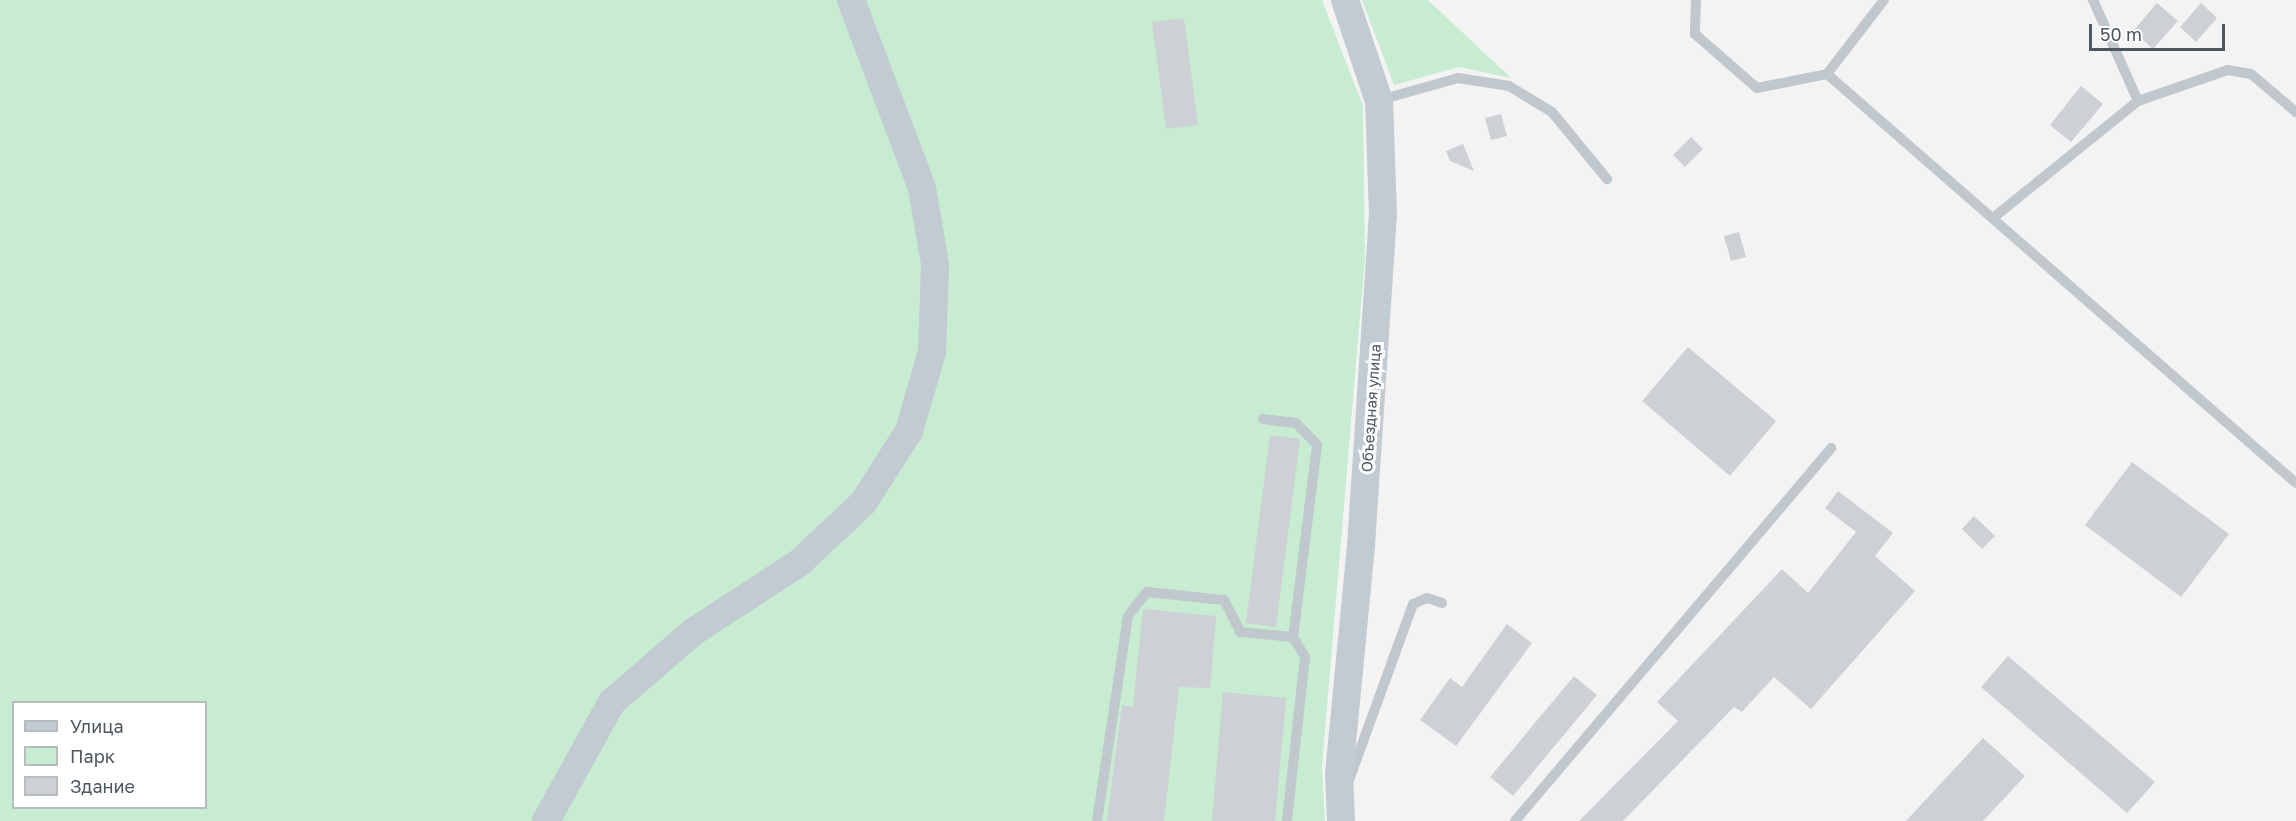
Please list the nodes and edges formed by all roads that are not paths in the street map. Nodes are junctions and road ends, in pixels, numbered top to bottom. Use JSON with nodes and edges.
{"nodes":[{"id":1,"x":851,"y":0,"type":"edge"},
{"id":2,"x":1345,"y":0,"type":"edge"},
{"id":3,"x":1696,"y":0,"type":"edge"},
{"id":4,"x":1884,"y":0,"type":"edge"},
{"id":5,"x":2093,"y":0,"type":"edge"},
{"id":6,"x":1827,"y":74,"type":"junction"},
{"id":7,"x":1380,"y":101,"type":"junction"},
{"id":8,"x":2138,"y":101,"type":"junction"},
{"id":9,"x":2296,"y":111,"type":"edge"},
{"id":10,"x":1607,"y":179,"type":"dead end"},
{"id":11,"x":1993,"y":218,"type":"junction"},
{"id":12,"x":1263,"y":418,"type":"dead end"},
{"id":13,"x":1832,"y":448,"type":"dead end"},
{"id":14,"x":2296,"y":483,"type":"edge"},
{"id":15,"x":1442,"y":603,"type":"dead end"},
{"id":16,"x":1293,"y":637,"type":"junction"},
{"id":17,"x":1340,"y":812,"type":"edge"},
{"id":18,"x":546,"y":821,"type":"edge"},
{"id":19,"x":1097,"y":821,"type":"edge"},
{"id":20,"x":1287,"y":821,"type":"edge"},
{"id":21,"x":1515,"y":821,"type":"edge"}],
"edges":[{"from":1,"to":18,"type":"main road"},
{"from":2,"to":7,"type":"main road","name":"Объездная улица"},
{"from":3,"to":6,"type":"lane"},
{"from":4,"to":6,"type":"lane"},
{"from":5,"to":8,"type":"lane"},
{"from":6,"to":11,"type":"lane"},
{"from":7,"to":10,"type":"lane"},
{"from":7,"to":17,"type":"main road","name":"Объездная улица"},
{"from":8,"to":9,"type":"lane"},
{"from":8,"to":11,"type":"lane"},
{"from":11,"to":14,"type":"lane"},
{"from":12,"to":16,"type":"lane"},
{"from":13,"to":21,"type":"lane"},
{"from":15,"to":17,"type":"lane"},
{"from":16,"to":19,"type":"lane"},
{"from":16,"to":20,"type":"lane"}]}
